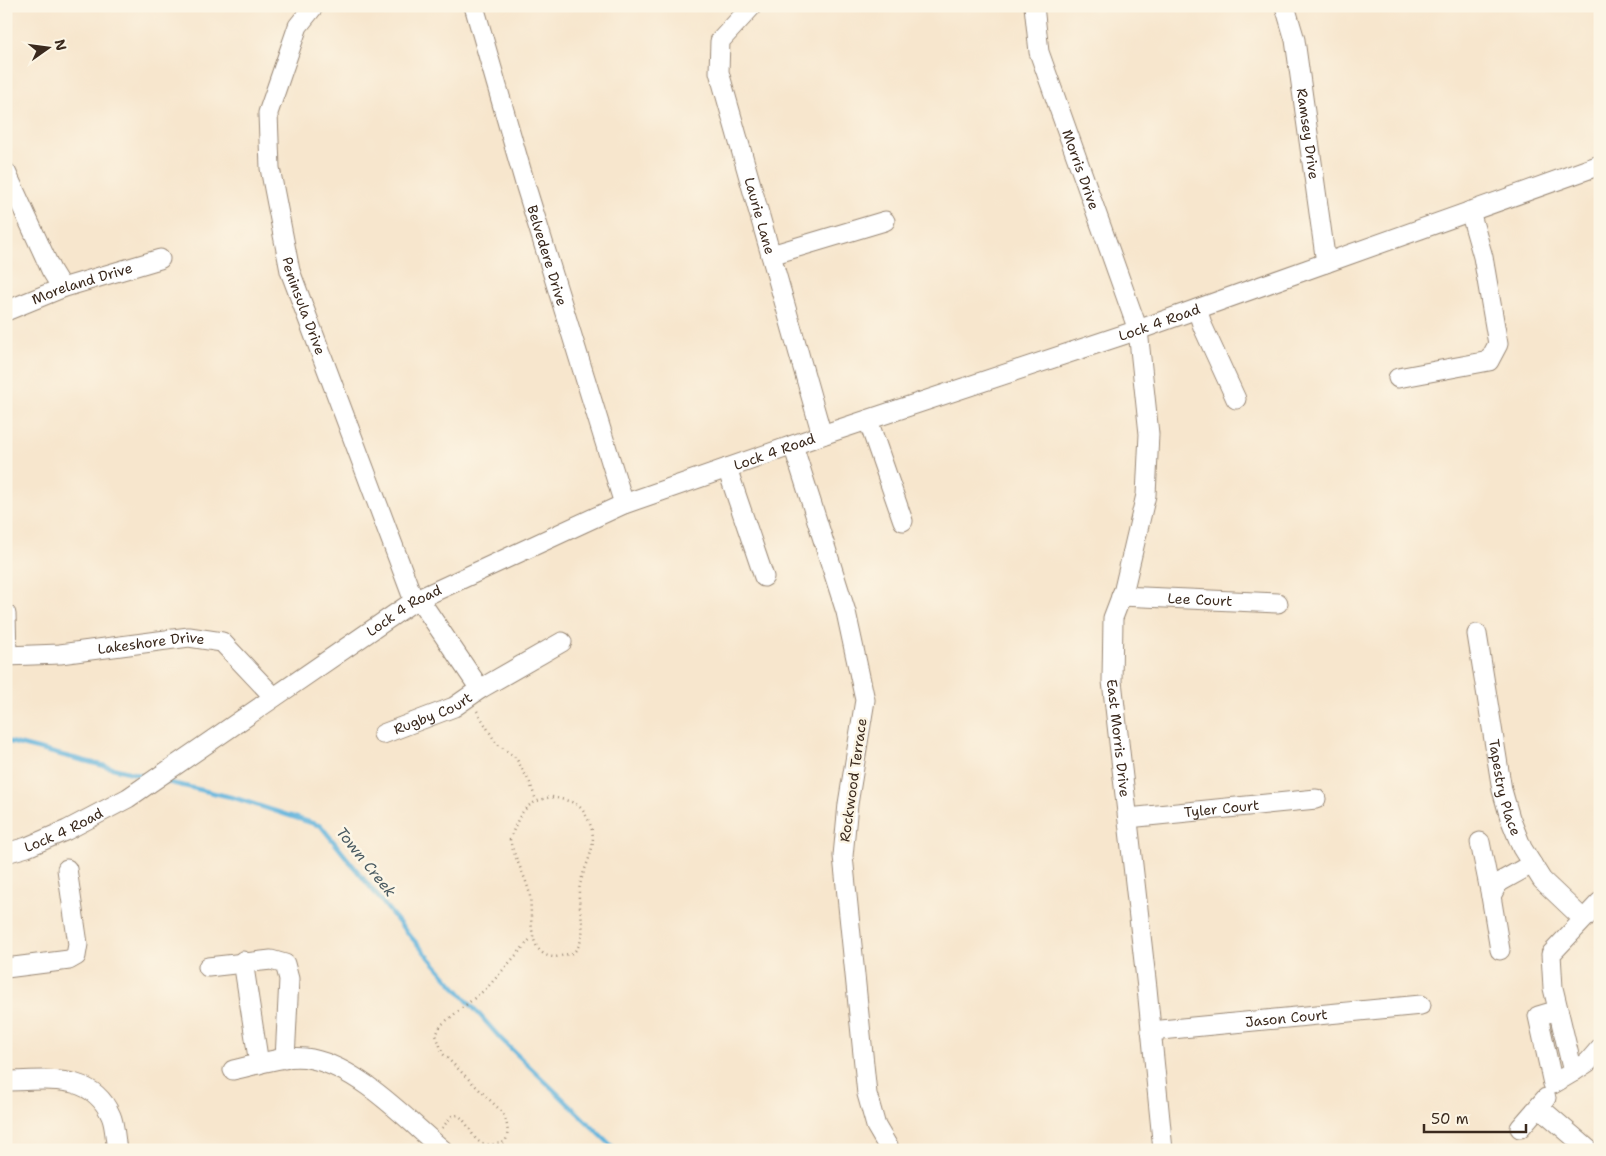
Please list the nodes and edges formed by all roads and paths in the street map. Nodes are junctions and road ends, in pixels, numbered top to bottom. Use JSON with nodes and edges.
{"nodes":[{"id":1,"x":474,"y":6,"type":"edge"},
{"id":2,"x":752,"y":6,"type":"edge"},
{"id":3,"x":1034,"y":6,"type":"edge"},
{"id":4,"x":1285,"y":6,"type":"edge"},
{"id":5,"x":305,"y":9,"type":"edge"},
{"id":6,"x":1600,"y":165,"type":"edge"},
{"id":7,"x":6,"y":172,"type":"edge"},
{"id":8,"x":1470,"y":211,"type":"junction"},
{"id":9,"x":886,"y":220,"type":"dead end"},
{"id":10,"x":771,"y":255,"type":"junction"},
{"id":11,"x":160,"y":259,"type":"dead end"},
{"id":12,"x":1326,"y":263,"type":"junction"},
{"id":13,"x":62,"y":288,"type":"junction"},
{"id":14,"x":1197,"y":309,"type":"junction"},
{"id":15,"x":6,"y":311,"type":"edge"},
{"id":16,"x":1138,"y":330,"type":"junction"},
{"id":17,"x":1398,"y":378,"type":"dead end"},
{"id":18,"x":1236,"y":398,"type":"dead end"},
{"id":19,"x":868,"y":420,"type":"junction"},
{"id":20,"x":822,"y":435,"type":"junction"},
{"id":21,"x":794,"y":445,"type":"junction"},
{"id":22,"x":727,"y":468,"type":"junction"},
{"id":23,"x":624,"y":504,"type":"junction"},
{"id":24,"x":903,"y":521,"type":"dead end"},
{"id":25,"x":764,"y":577,"type":"dead end"},
{"id":26,"x":1121,"y":596,"type":"junction"},
{"id":27,"x":416,"y":600,"type":"junction"},
{"id":28,"x":1278,"y":602,"type":"dead end"},
{"id":29,"x":6,"y":614,"type":"edge"},
{"id":30,"x":1477,"y":634,"type":"dead end"},
{"id":31,"x":562,"y":642,"type":"dead end"},
{"id":32,"x":6,"y":656,"type":"edge"},
{"id":33,"x":474,"y":693,"type":"junction"},
{"id":34,"x":274,"y":697,"type":"junction"},
{"id":35,"x":383,"y":734,"type":"dead end"},
{"id":36,"x":1316,"y":799,"type":"dead end"},
{"id":37,"x":536,"y":800,"type":"junction"},
{"id":38,"x":1128,"y":818,"type":"junction"},
{"id":39,"x":1480,"y":842,"type":"dead end"},
{"id":40,"x":6,"y":853,"type":"edge"},
{"id":41,"x":1532,"y":864,"type":"junction"},
{"id":42,"x":67,"y":868,"type":"dead end"},
{"id":43,"x":1491,"y":896,"type":"junction"},
{"id":44,"x":1600,"y":902,"type":"edge"},
{"id":45,"x":1582,"y":918,"type":"junction"},
{"id":46,"x":532,"y":937,"type":"junction"},
{"id":47,"x":1500,"y":950,"type":"dead end"},
{"id":48,"x":243,"y":961,"type":"junction"},
{"id":49,"x":208,"y":967,"type":"dead end"},
{"id":50,"x":6,"y":968,"type":"edge"},
{"id":51,"x":1421,"y":1005,"type":"dead end"},
{"id":52,"x":1558,"y":1010,"type":"junction"},
{"id":53,"x":1151,"y":1031,"type":"junction"},
{"id":54,"x":1600,"y":1048,"type":"edge"},
{"id":55,"x":285,"y":1059,"type":"junction"},
{"id":56,"x":259,"y":1064,"type":"junction"},
{"id":57,"x":233,"y":1070,"type":"dead end"},
{"id":58,"x":1573,"y":1072,"type":"junction"},
{"id":59,"x":6,"y":1081,"type":"edge"},
{"id":60,"x":1553,"y":1084,"type":"junction"},
{"id":61,"x":1539,"y":1107,"type":"junction"},
{"id":62,"x":1520,"y":1128,"type":"dead end"},
{"id":63,"x":437,"y":1145,"type":"edge"},
{"id":64,"x":117,"y":1150,"type":"edge"},
{"id":65,"x":890,"y":1150,"type":"edge"},
{"id":66,"x":1162,"y":1150,"type":"edge"},
{"id":67,"x":1589,"y":1150,"type":"edge"}],
"edges":[{"from":1,"to":23,"type":"street","name":"Belvedere Drive"},
{"from":2,"to":10,"type":"street","name":"Laurie Lane"},
{"from":3,"to":16,"type":"street","name":"Morris Drive"},
{"from":4,"to":12,"type":"street","name":"Ramsey Drive"},
{"from":5,"to":27,"type":"street","name":"Peninsula Drive"},
{"from":6,"to":8,"type":"street","name":"Lock 4 Road"},
{"from":7,"to":13,"type":"street"},
{"from":8,"to":12,"type":"street","name":"Lock 4 Road"},
{"from":8,"to":17,"type":"street"},
{"from":9,"to":10,"type":"street"},
{"from":10,"to":20,"type":"street","name":"Laurie Lane"},
{"from":11,"to":13,"type":"street","name":"Moreland Drive"},
{"from":12,"to":14,"type":"street","name":"Lock 4 Road"},
{"from":13,"to":15,"type":"street","name":"Moreland Drive"},
{"from":14,"to":16,"type":"street","name":"Lock 4 Road"},
{"from":14,"to":18,"type":"street"},
{"from":16,"to":19,"type":"street","name":"Lock 4 Road"},
{"from":16,"to":26,"type":"street","name":"East Morris Drive"},
{"from":19,"to":20,"type":"street","name":"Lock 4 Road"},
{"from":19,"to":24,"type":"street"},
{"from":20,"to":21,"type":"street","name":"Lock 4 Road"},
{"from":21,"to":22,"type":"street","name":"Lock 4 Road"},
{"from":21,"to":65,"type":"street","name":"Rockwood Terrace"},
{"from":22,"to":23,"type":"street","name":"Lock 4 Road"},
{"from":22,"to":25,"type":"street"},
{"from":23,"to":27,"type":"street","name":"Lock 4 Road"},
{"from":26,"to":28,"type":"street","name":"Lee Court"},
{"from":26,"to":38,"type":"street","name":"East Morris Drive"},
{"from":27,"to":33,"type":"street","name":"Rugby Court"},
{"from":27,"to":34,"type":"street","name":"Lock 4 Road"},
{"from":29,"to":32,"type":"street","name":"Lakeshore Drive"},
{"from":30,"to":41,"type":"street","name":"Tapestry Place"},
{"from":31,"to":33,"type":"street","name":"Rugby Court"},
{"from":32,"to":34,"type":"street","name":"Lakeshore Drive"},
{"from":33,"to":35,"type":"street","name":"Rugby Court"},
{"from":33,"to":37,"type":"path"},
{"from":34,"to":40,"type":"street","name":"Lock 4 Road"},
{"from":36,"to":38,"type":"street","name":"Tyler Court"},
{"from":37,"to":46,"type":"path"},
{"from":37,"to":46,"type":"path"},
{"from":38,"to":53,"type":"street","name":"East Morris Drive"},
{"from":39,"to":43,"type":"street"},
{"from":41,"to":43,"type":"street"},
{"from":41,"to":45,"type":"street","name":"Tapestry Place"},
{"from":42,"to":50,"type":"street"},
{"from":43,"to":47,"type":"street"},
{"from":44,"to":45,"type":"street"},
{"from":45,"to":52,"type":"street"},
{"from":46,"to":63,"type":"path"},
{"from":48,"to":49,"type":"street"},
{"from":48,"to":55,"type":"street"},
{"from":48,"to":56,"type":"street"},
{"from":51,"to":53,"type":"street","name":"Jason Court"},
{"from":52,"to":58,"type":"street"},
{"from":52,"to":60,"type":"street"},
{"from":53,"to":66,"type":"street","name":"East Morris Drive"},
{"from":54,"to":58,"type":"street"},
{"from":55,"to":56,"type":"street"},
{"from":55,"to":63,"type":"street"},
{"from":56,"to":57,"type":"street"},
{"from":58,"to":60,"type":"street"},
{"from":59,"to":64,"type":"street"},
{"from":60,"to":61,"type":"street"},
{"from":61,"to":62,"type":"street"},
{"from":61,"to":67,"type":"street"}]}
